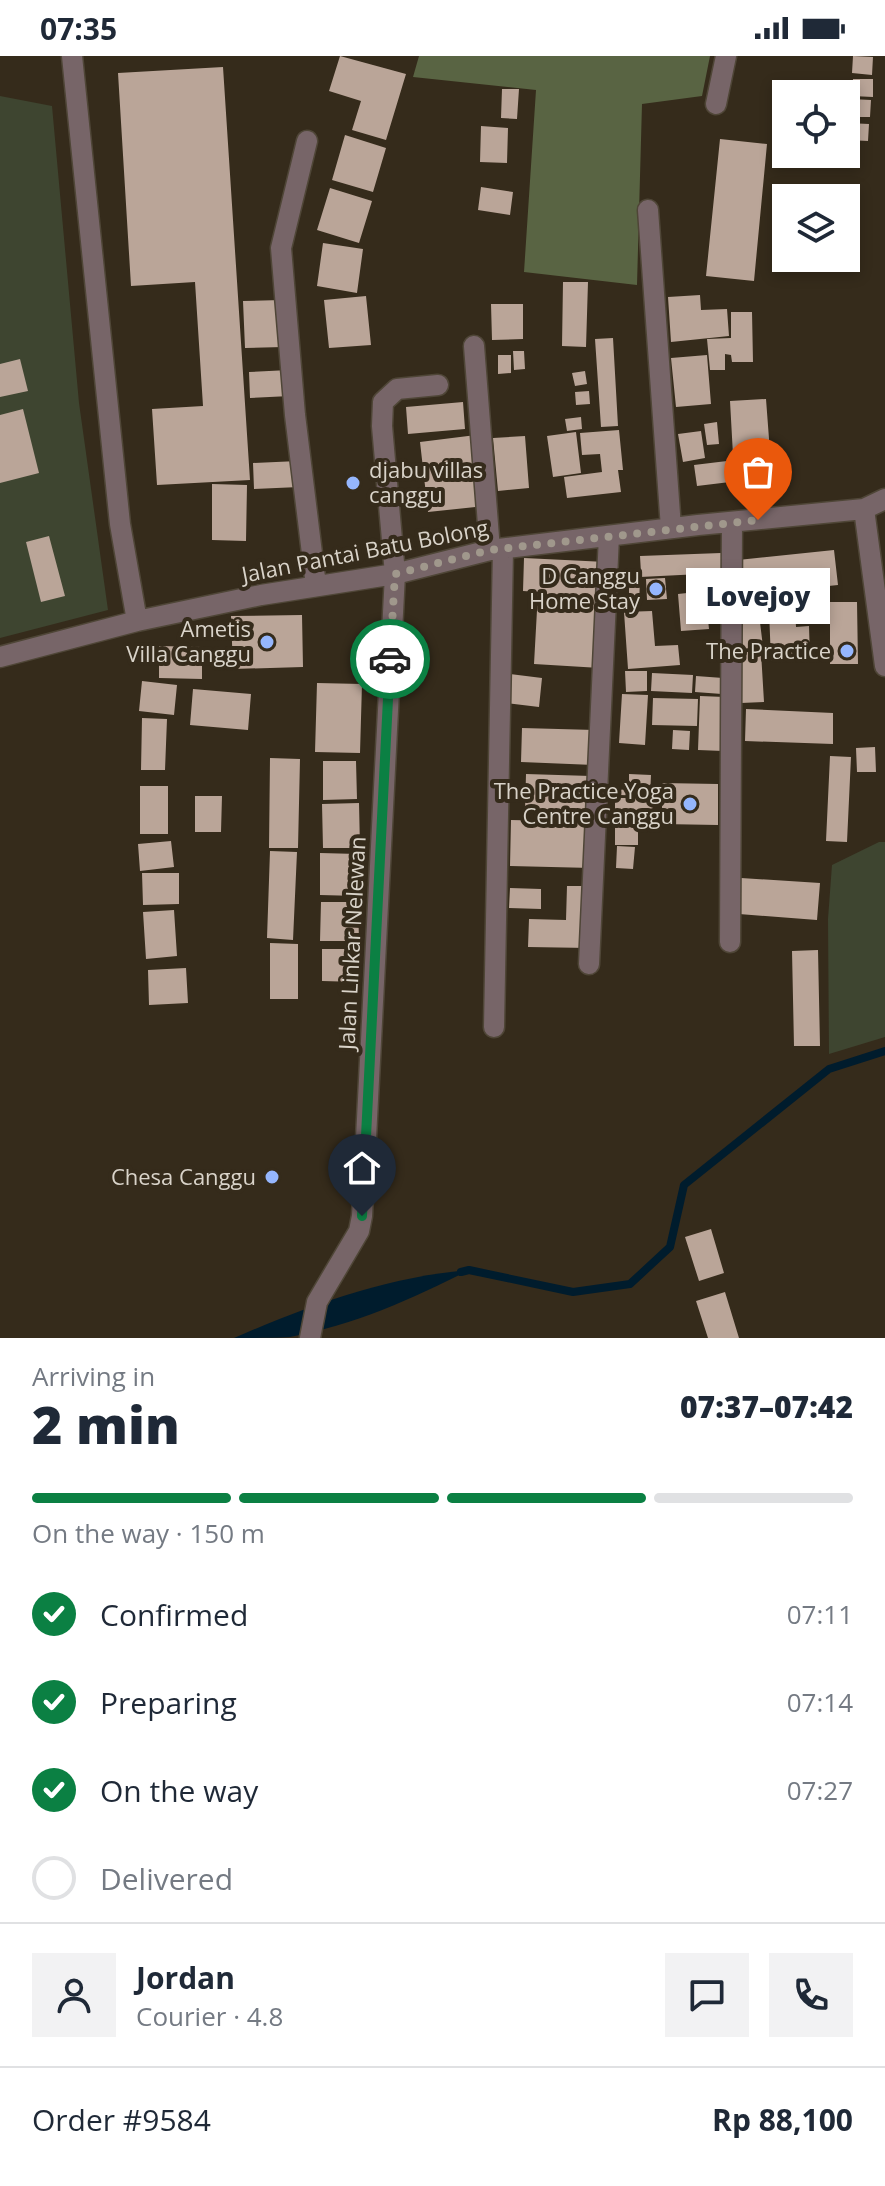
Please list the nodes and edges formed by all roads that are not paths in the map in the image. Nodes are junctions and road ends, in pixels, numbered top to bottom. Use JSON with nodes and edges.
{"nodes":[{"id":1,"x":72,"y":56,"type":"edge"},
{"id":2,"x":726,"y":56,"type":"edge"},
{"id":3,"x":716,"y":104,"type":"dead end"},
{"id":4,"x":307,"y":141,"type":"dead end"},
{"id":5,"x":648,"y":210,"type":"dead end"},
{"id":6,"x":474,"y":346,"type":"dead end"},
{"id":7,"x":438,"y":385,"type":"dead end"},
{"id":8,"x":885,"y":499,"type":"edge"},
{"id":9,"x":864,"y":509,"type":"junction"},
{"id":10,"x":732,"y":523,"type":"junction"},
{"id":11,"x":671,"y":528,"type":"junction"},
{"id":12,"x":609,"y":536,"type":"junction"},
{"id":13,"x":496,"y":550,"type":"junction"},
{"id":14,"x":395,"y":574,"type":"junction"},
{"id":15,"x":316,"y":586,"type":"junction"},
{"id":16,"x":137,"y":621,"type":"junction"},
{"id":17,"x":0,"y":657,"type":"edge"},
{"id":18,"x":885,"y":666,"type":"edge"},
{"id":19,"x":730,"y":942,"type":"dead end"},
{"id":20,"x":589,"y":964,"type":"dead end"},
{"id":21,"x":494,"y":1027,"type":"dead end"},
{"id":22,"x":310,"y":1338,"type":"edge"}],
"edges":[{"from":1,"to":16,"type":"street"},
{"from":2,"to":3,"type":"street"},
{"from":4,"to":15,"type":"street"},
{"from":5,"to":11,"type":"street"},
{"from":6,"to":13,"type":"street"},
{"from":7,"to":14,"type":"street","name":"Jalan Linkar Nelewan"},
{"from":8,"to":9,"type":"street","name":"Jalan Pantai Batu Bolong"},
{"from":9,"to":10,"type":"street","name":"Jalan Pantai Batu Bolong"},
{"from":9,"to":18,"type":"street"},
{"from":10,"to":11,"type":"street","name":"Jalan Pantai Batu Bolong"},
{"from":10,"to":19,"type":"street"},
{"from":11,"to":12,"type":"street","name":"Jalan Pantai Batu Bolong"},
{"from":12,"to":13,"type":"street","name":"Jalan Pantai Batu Bolong"},
{"from":12,"to":20,"type":"street"},
{"from":13,"to":14,"type":"street","name":"Jalan Pantai Batu Bolong"},
{"from":13,"to":21,"type":"street"},
{"from":14,"to":15,"type":"street","name":"Jalan Pantai Batu Bolong"},
{"from":14,"to":22,"type":"street","name":"Jalan Linkar Nelewan"},
{"from":15,"to":16,"type":"street","name":"Jalan Pantai Batu Bolong"},
{"from":16,"to":17,"type":"street","name":"Jalan Pantai Batu Bolong"}]}
